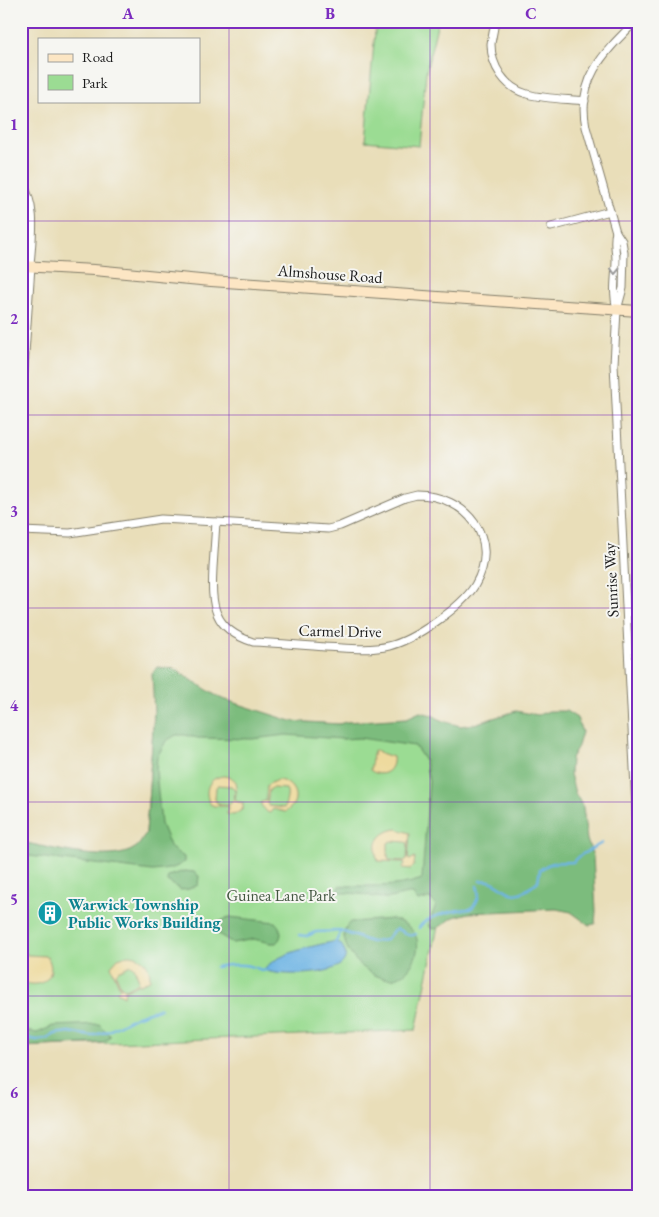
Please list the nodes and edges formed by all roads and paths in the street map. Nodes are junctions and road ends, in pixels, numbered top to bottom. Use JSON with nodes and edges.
{"nodes":[{"id":1,"x":495,"y":21,"type":"edge"},
{"id":2,"x":636,"y":21,"type":"edge"},
{"id":3,"x":585,"y":101,"type":"junction"},
{"id":4,"x":21,"y":181,"type":"edge"},
{"id":5,"x":610,"y":211,"type":"junction"},
{"id":6,"x":551,"y":227,"type":"dead end"},
{"id":7,"x":25,"y":266,"type":"edge"},
{"id":8,"x":618,"y":310,"type":"junction"},
{"id":9,"x":638,"y":311,"type":"edge"},
{"id":10,"x":21,"y":397,"type":"edge"},
{"id":11,"x":216,"y":522,"type":"junction"},
{"id":12,"x":21,"y":531,"type":"edge"},
{"id":13,"x":638,"y":849,"type":"edge"}],
"edges":[{"from":1,"to":3,"type":"street"},
{"from":2,"to":3,"type":"street","name":"Sunrise Way"},
{"from":3,"to":5,"type":"street","name":"Sunrise Way"},
{"from":4,"to":7,"type":"street"},
{"from":5,"to":6,"type":"street"},
{"from":5,"to":8,"type":"street","name":"Sunrise Way"},
{"from":7,"to":8,"type":"main road","name":"Almshouse Road"},
{"from":7,"to":10,"type":"street"},
{"from":8,"to":9,"type":"main road","name":"Almshouse Road"},
{"from":8,"to":13,"type":"street","name":"Sunrise Way"},
{"from":11,"to":11,"type":"street","name":"Carmel Drive"},
{"from":11,"to":12,"type":"street","name":"Carmel Drive"}]}
